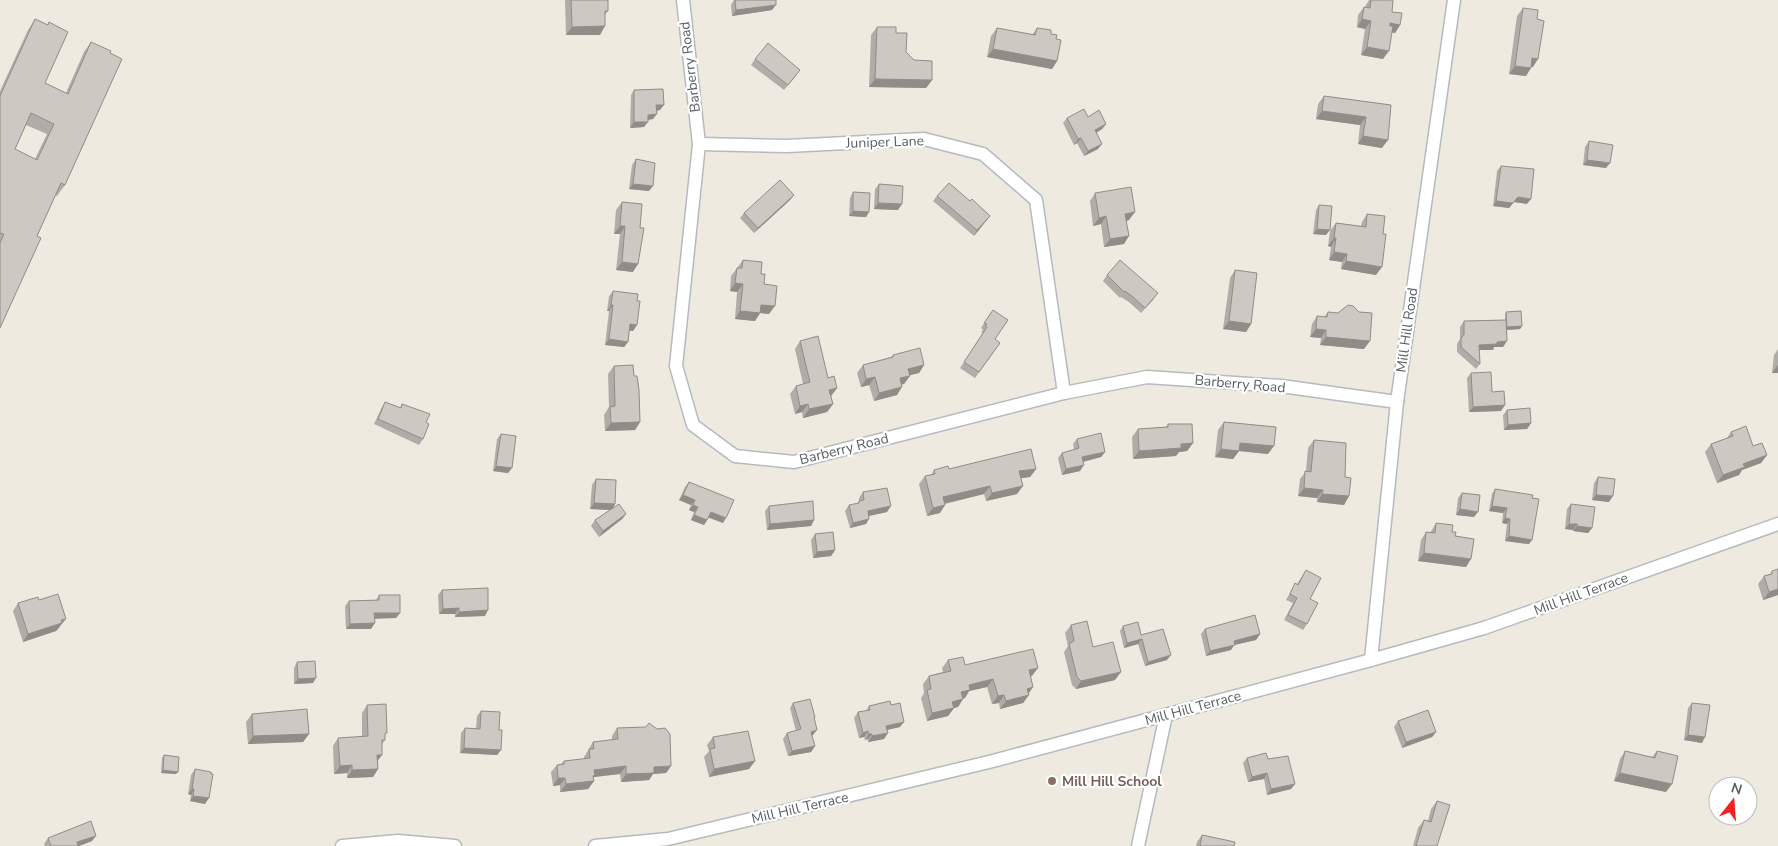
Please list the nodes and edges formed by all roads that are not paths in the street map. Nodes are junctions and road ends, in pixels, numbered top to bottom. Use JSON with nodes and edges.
{"nodes":[{"id":1,"x":683,"y":0,"type":"edge"},
{"id":2,"x":1454,"y":0,"type":"edge"},
{"id":3,"x":699,"y":144,"type":"junction"},
{"id":4,"x":1064,"y":393,"type":"junction"},
{"id":5,"x":1397,"y":402,"type":"junction"},
{"id":6,"x":1778,"y":524,"type":"edge"},
{"id":7,"x":1371,"y":660,"type":"junction"},
{"id":8,"x":1166,"y":715,"type":"junction"},
{"id":9,"x":342,"y":846,"type":"edge"},
{"id":10,"x":455,"y":846,"type":"edge"},
{"id":11,"x":595,"y":846,"type":"edge"},
{"id":12,"x":1138,"y":846,"type":"edge"}],
"edges":[{"from":1,"to":3,"type":"street","name":"Barberry Road"},
{"from":2,"to":5,"type":"street","name":"Mill Hill Road"},
{"from":3,"to":4,"type":"street","name":"Juniper Lane"},
{"from":3,"to":4,"type":"street","name":"Barberry Road"},
{"from":4,"to":5,"type":"street","name":"Barberry Road"},
{"from":5,"to":7,"type":"street","name":"Mill Hill Road"},
{"from":6,"to":7,"type":"street","name":"Mill Hill Terrace"},
{"from":7,"to":8,"type":"street","name":"Mill Hill Terrace"},
{"from":8,"to":11,"type":"street","name":"Mill Hill Terrace"},
{"from":8,"to":12,"type":"street"},
{"from":9,"to":10,"type":"street"}]}
